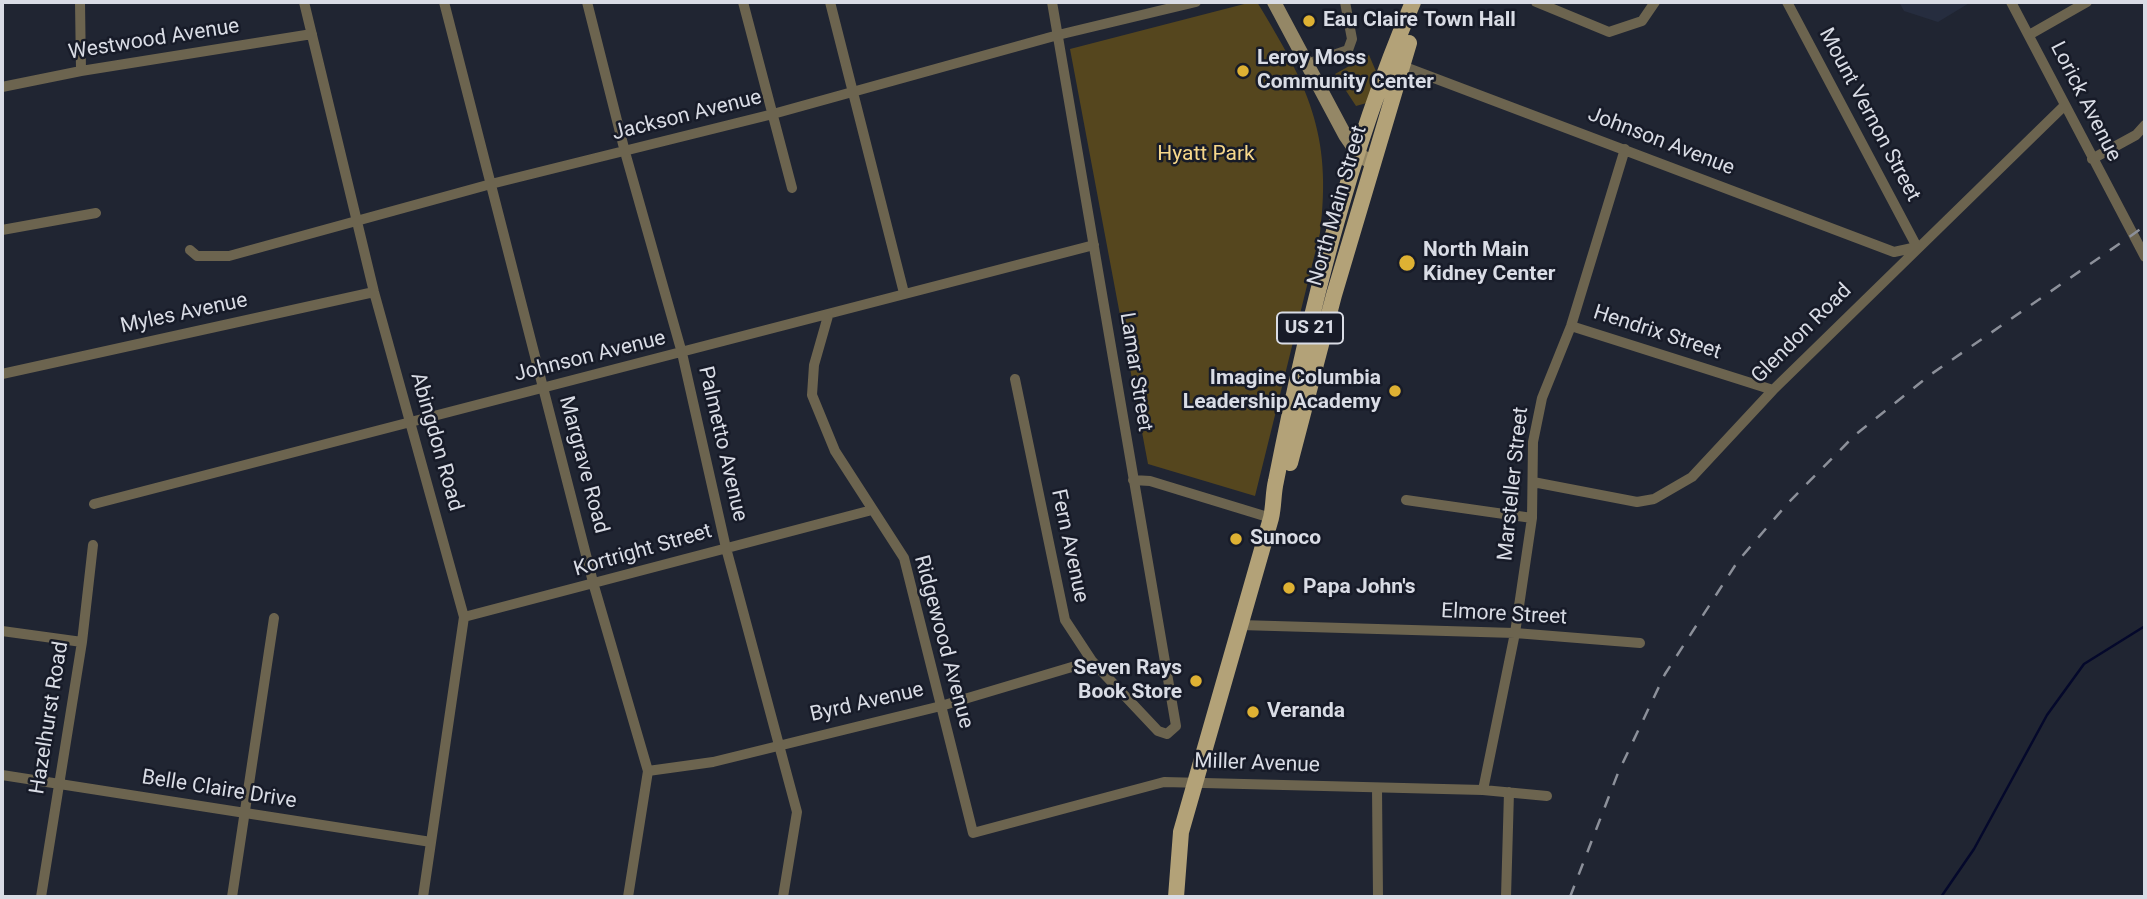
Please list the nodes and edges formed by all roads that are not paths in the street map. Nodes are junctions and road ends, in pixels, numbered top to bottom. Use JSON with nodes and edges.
{"nodes":[{"id":1,"x":80,"y":2,"type":"edge"},
{"id":2,"x":304,"y":2,"type":"edge"},
{"id":3,"x":444,"y":2,"type":"edge"},
{"id":4,"x":587,"y":2,"type":"edge"},
{"id":5,"x":743,"y":2,"type":"edge"},
{"id":6,"x":830,"y":2,"type":"edge"},
{"id":7,"x":1052,"y":2,"type":"edge"},
{"id":8,"x":1196,"y":2,"type":"edge"},
{"id":9,"x":1274,"y":2,"type":"edge"},
{"id":10,"x":1345,"y":2,"type":"edge"},
{"id":11,"x":1413,"y":2,"type":"edge"},
{"id":12,"x":1424,"y":2,"type":"edge"},
{"id":13,"x":1536,"y":2,"type":"edge"},
{"id":14,"x":1655,"y":2,"type":"edge"},
{"id":15,"x":1787,"y":2,"type":"edge"},
{"id":16,"x":2011,"y":2,"type":"edge"},
{"id":17,"x":2087,"y":2,"type":"edge"},
{"id":18,"x":312,"y":34,"type":"junction"},
{"id":19,"x":1058,"y":35,"type":"junction"},
{"id":20,"x":2029,"y":35,"type":"junction"},
{"id":21,"x":1396,"y":63,"type":"junction"},
{"id":22,"x":1307,"y":64,"type":"junction"},
{"id":23,"x":81,"y":71,"type":"junction"},
{"id":24,"x":2,"y":87,"type":"edge"},
{"id":25,"x":854,"y":93,"type":"junction"},
{"id":26,"x":2064,"y":106,"type":"junction"},
{"id":27,"x":773,"y":114,"type":"junction"},
{"id":28,"x":2145,"y":125,"type":"edge"},
{"id":29,"x":1625,"y":149,"type":"junction"},
{"id":30,"x":625,"y":152,"type":"junction"},
{"id":31,"x":1358,"y":154,"type":"junction"},
{"id":32,"x":2092,"y":159,"type":"junction"},
{"id":33,"x":1372,"y":163,"type":"junction"},
{"id":34,"x":491,"y":184,"type":"junction"},
{"id":35,"x":792,"y":188,"type":"dead end"},
{"id":36,"x":96,"y":213,"type":"dead end"},
{"id":37,"x":356,"y":222,"type":"junction"},
{"id":38,"x":2,"y":230,"type":"edge"},
{"id":39,"x":1094,"y":246,"type":"junction"},
{"id":40,"x":1917,"y":247,"type":"junction"},
{"id":41,"x":190,"y":250,"type":"dead end"},
{"id":42,"x":2145,"y":257,"type":"edge"},
{"id":43,"x":374,"y":292,"type":"junction"},
{"id":44,"x":904,"y":293,"type":"junction"},
{"id":45,"x":828,"y":316,"type":"junction"},
{"id":46,"x":1571,"y":326,"type":"junction"},
{"id":47,"x":682,"y":354,"type":"junction"},
{"id":48,"x":2,"y":374,"type":"edge"},
{"id":49,"x":1015,"y":379,"type":"dead end"},
{"id":50,"x":542,"y":388,"type":"junction"},
{"id":51,"x":1773,"y":390,"type":"junction"},
{"id":52,"x":410,"y":421,"type":"junction"},
{"id":53,"x":1133,"y":480,"type":"junction"},
{"id":54,"x":1533,"y":482,"type":"junction"},
{"id":55,"x":1406,"y":500,"type":"dead end"},
{"id":56,"x":94,"y":504,"type":"dead end"},
{"id":57,"x":872,"y":510,"type":"junction"},
{"id":58,"x":1273,"y":511,"type":"junction"},
{"id":59,"x":1532,"y":518,"type":"junction"},
{"id":60,"x":93,"y":545,"type":"dead end"},
{"id":61,"x":726,"y":548,"type":"junction"},
{"id":62,"x":594,"y":586,"type":"junction"},
{"id":63,"x":464,"y":617,"type":"junction"},
{"id":64,"x":274,"y":618,"type":"dead end"},
{"id":65,"x":1240,"y":625,"type":"junction"},
{"id":66,"x":2,"y":631,"type":"edge"},
{"id":67,"x":1515,"y":633,"type":"junction"},
{"id":68,"x":82,"y":642,"type":"junction"},
{"id":69,"x":1640,"y":643,"type":"dead end"},
{"id":70,"x":1092,"y":661,"type":"junction"},
{"id":71,"x":941,"y":706,"type":"junction"},
{"id":72,"x":1158,"y":731,"type":"joint"},
{"id":73,"x":779,"y":744,"type":"junction"},
{"id":74,"x":648,"y":771,"type":"junction"},
{"id":75,"x":2,"y":775,"type":"edge"},
{"id":76,"x":1197,"y":781,"type":"junction"},
{"id":77,"x":58,"y":783,"type":"junction"},
{"id":78,"x":1377,"y":788,"type":"junction"},
{"id":79,"x":1483,"y":790,"type":"junction"},
{"id":80,"x":1509,"y":792,"type":"junction"},
{"id":81,"x":1546,"y":796,"type":"dead end"},
{"id":82,"x":245,"y":814,"type":"junction"},
{"id":83,"x":973,"y":832,"type":"joint"},
{"id":84,"x":431,"y":842,"type":"junction"},
{"id":85,"x":41,"y":897,"type":"edge"},
{"id":86,"x":232,"y":897,"type":"edge"},
{"id":87,"x":423,"y":897,"type":"edge"},
{"id":88,"x":628,"y":897,"type":"edge"},
{"id":89,"x":783,"y":897,"type":"edge"},
{"id":90,"x":1176,"y":897,"type":"edge"},
{"id":91,"x":1378,"y":897,"type":"edge"},
{"id":92,"x":1506,"y":897,"type":"edge"}],
"edges":[{"from":1,"to":23,"type":"street"},
{"from":2,"to":18,"type":"street","name":"Abingdon Road"},
{"from":3,"to":34,"type":"street","name":"Margrave Road"},
{"from":4,"to":30,"type":"street","name":"Palmetto Avenue"},
{"from":5,"to":27,"type":"street"},
{"from":6,"to":25,"type":"street"},
{"from":7,"to":19,"type":"street","name":"Lamar Street"},
{"from":8,"to":19,"type":"street","name":"Jackson Avenue"},
{"from":9,"to":22,"type":"main road"},
{"from":10,"to":22,"type":"street"},
{"from":11,"to":21,"type":"main road","name":"North Main Street","number":"US 21"},
{"from":12,"to":21,"type":"main road","name":"North Main Street","number":"US 21"},
{"from":13,"to":14,"type":"street"},
{"from":15,"to":40,"type":"street","name":"Mount Vernon Street"},
{"from":16,"to":20,"type":"street","name":"Lorick Avenue"},
{"from":17,"to":20,"type":"street"},
{"from":18,"to":23,"type":"street","name":"Westwood Avenue"},
{"from":18,"to":37,"type":"street","name":"Abingdon Road"},
{"from":19,"to":25,"type":"street","name":"Jackson Avenue"},
{"from":19,"to":39,"type":"street","name":"Lamar Street"},
{"from":20,"to":26,"type":"street","name":"Lorick Avenue"},
{"from":21,"to":29,"type":"street","name":"Johnson Avenue"},
{"from":21,"to":31,"type":"main road","name":"North Main Street","number":"US 21"},
{"from":21,"to":33,"type":"main road","name":"North Main Street","number":"US 21"},
{"from":22,"to":31,"type":"main road"},
{"from":23,"to":24,"type":"street","name":"Westwood Avenue"},
{"from":25,"to":27,"type":"street","name":"Jackson Avenue"},
{"from":25,"to":44,"type":"street"},
{"from":26,"to":32,"type":"street","name":"Lorick Avenue"},
{"from":26,"to":40,"type":"street","name":"Glendon Road"},
{"from":27,"to":30,"type":"street","name":"Jackson Avenue"},
{"from":27,"to":35,"type":"street"},
{"from":28,"to":32,"type":"street"},
{"from":29,"to":40,"type":"street","name":"Johnson Avenue"},
{"from":29,"to":46,"type":"street","name":"Marsteller Street"},
{"from":30,"to":34,"type":"street","name":"Jackson Avenue"},
{"from":30,"to":47,"type":"street","name":"Palmetto Avenue"},
{"from":31,"to":33,"type":"main road"},
{"from":31,"to":58,"type":"main road","name":"North Main Street","number":"US 21"},
{"from":32,"to":42,"type":"street","name":"Lorick Avenue"},
{"from":33,"to":58,"type":"main road","name":"North Main Street","number":"US 21"},
{"from":34,"to":37,"type":"street","name":"Jackson Avenue"},
{"from":34,"to":50,"type":"street","name":"Margrave Road"},
{"from":36,"to":38,"type":"street"},
{"from":37,"to":41,"type":"street","name":"Jackson Avenue"},
{"from":37,"to":43,"type":"street","name":"Abingdon Road"},
{"from":39,"to":44,"type":"street","name":"Johnson Avenue"},
{"from":39,"to":53,"type":"street","name":"Lamar Street"},
{"from":40,"to":51,"type":"street","name":"Glendon Road"},
{"from":43,"to":48,"type":"street","name":"Myles Avenue"},
{"from":43,"to":52,"type":"street","name":"Abingdon Road"},
{"from":44,"to":45,"type":"street","name":"Johnson Avenue"},
{"from":45,"to":47,"type":"street","name":"Johnson Avenue"},
{"from":45,"to":57,"type":"street","name":"Ridgewood Avenue"},
{"from":46,"to":51,"type":"street","name":"Hendrix Street"},
{"from":46,"to":54,"type":"street","name":"Marsteller Street"},
{"from":47,"to":50,"type":"street","name":"Johnson Avenue"},
{"from":47,"to":61,"type":"street","name":"Palmetto Avenue"},
{"from":49,"to":70,"type":"street","name":"Fern Avenue"},
{"from":50,"to":52,"type":"street","name":"Johnson Avenue"},
{"from":50,"to":62,"type":"street","name":"Margrave Road"},
{"from":51,"to":54,"type":"street","name":"Glendon Road"},
{"from":52,"to":56,"type":"street","name":"Johnson Avenue"},
{"from":52,"to":63,"type":"street","name":"Abingdon Road"},
{"from":53,"to":58,"type":"street"},
{"from":53,"to":72,"type":"street","name":"Lamar Street"},
{"from":54,"to":59,"type":"street","name":"Marsteller Street"},
{"from":55,"to":59,"type":"street"},
{"from":57,"to":61,"type":"street","name":"Kortright Street"},
{"from":57,"to":71,"type":"street","name":"Ridgewood Avenue"},
{"from":58,"to":65,"type":"main road","name":"North Main Street","number":"US 21"},
{"from":59,"to":67,"type":"street","name":"Marsteller Street"},
{"from":60,"to":68,"type":"street","name":"Hazelhurst Road"},
{"from":61,"to":62,"type":"street","name":"Kortright Street"},
{"from":61,"to":73,"type":"street","name":"Palmetto Avenue"},
{"from":62,"to":63,"type":"street","name":"Kortright Street"},
{"from":62,"to":74,"type":"street","name":"Margrave Road"},
{"from":63,"to":84,"type":"street","name":"Abingdon Road"},
{"from":64,"to":82,"type":"street"},
{"from":65,"to":67,"type":"street","name":"Elmore Street"},
{"from":65,"to":76,"type":"main road","name":"North Main Street","number":"US 21"},
{"from":66,"to":68,"type":"street"},
{"from":67,"to":69,"type":"street","name":"Elmore Street"},
{"from":67,"to":79,"type":"street","name":"Marsteller Street"},
{"from":68,"to":77,"type":"street","name":"Hazelhurst Road"},
{"from":70,"to":71,"type":"street","name":"Byrd Avenue"},
{"from":70,"to":72,"type":"street","name":"Fern Avenue"},
{"from":71,"to":73,"type":"street","name":"Byrd Avenue"},
{"from":71,"to":83,"type":"street","name":"Ridgewood Avenue"},
{"from":73,"to":74,"type":"street","name":"Byrd Avenue"},
{"from":73,"to":89,"type":"street","name":"Palmetto Avenue"},
{"from":74,"to":88,"type":"street","name":"Margrave Road"},
{"from":75,"to":77,"type":"street","name":"Belle Claire Drive"},
{"from":76,"to":78,"type":"street","name":"Miller Avenue"},
{"from":76,"to":83,"type":"street","name":"Miller Avenue"},
{"from":76,"to":90,"type":"main road","name":"North Main Street","number":"US 21"},
{"from":77,"to":82,"type":"street","name":"Belle Claire Drive"},
{"from":77,"to":85,"type":"street","name":"Hazelhurst Road"},
{"from":78,"to":79,"type":"street","name":"Miller Avenue"},
{"from":78,"to":91,"type":"street"},
{"from":79,"to":80,"type":"street","name":"Miller Avenue"},
{"from":80,"to":81,"type":"street","name":"Miller Avenue"},
{"from":80,"to":92,"type":"street"},
{"from":82,"to":84,"type":"street","name":"Belle Claire Drive"},
{"from":82,"to":86,"type":"street"},
{"from":84,"to":87,"type":"street","name":"Abingdon Road"}]}
